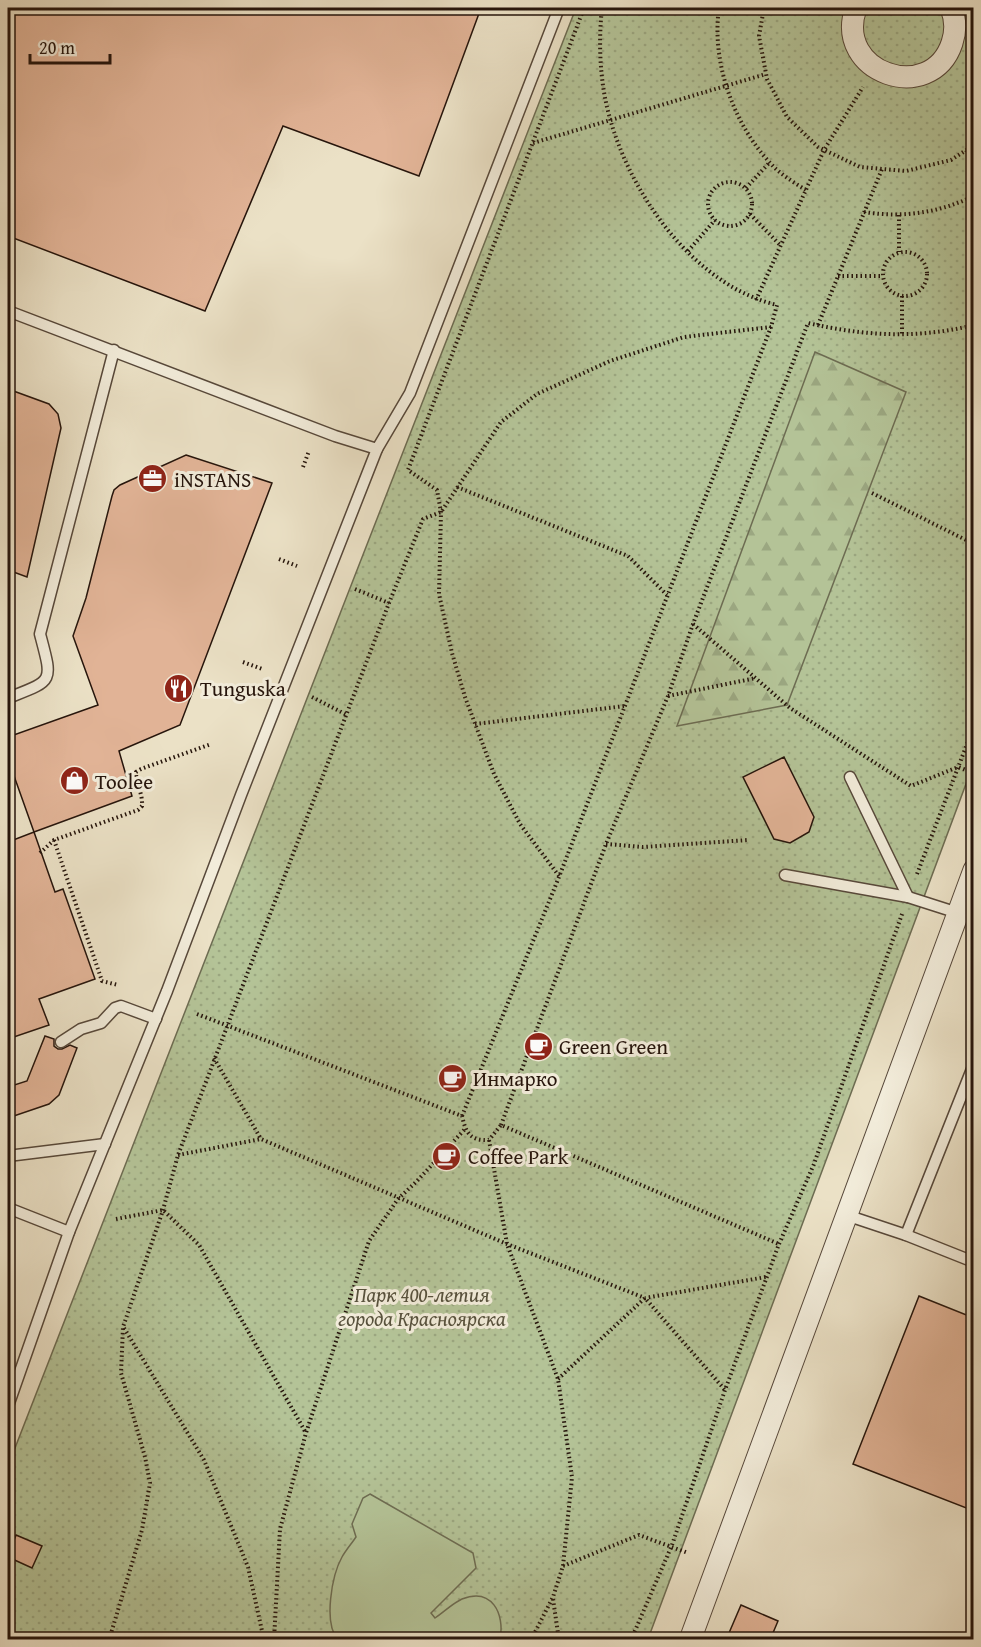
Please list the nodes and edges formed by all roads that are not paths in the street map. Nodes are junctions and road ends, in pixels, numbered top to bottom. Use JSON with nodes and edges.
{"nodes":[{"id":1,"x":559,"y":8,"type":"edge"},
{"id":2,"x":856,"y":8,"type":"edge"},
{"id":3,"x":951,"y":8,"type":"edge"},
{"id":4,"x":8,"y":311,"type":"edge"},
{"id":5,"x":114,"y":350,"type":"junction"},
{"id":6,"x":377,"y":449,"type":"junction"},
{"id":7,"x":8,"y":698,"type":"edge"},
{"id":8,"x":850,"y":777,"type":"dead end"},
{"id":9,"x":974,"y":870,"type":"edge"},
{"id":10,"x":785,"y":875,"type":"dead end"},
{"id":11,"x":909,"y":897,"type":"junction"},
{"id":12,"x":958,"y":912,"type":"junction"},
{"id":13,"x":156,"y":1019,"type":"junction"},
{"id":14,"x":61,"y":1042,"type":"dead end"},
{"id":15,"x":974,"y":1065,"type":"edge"},
{"id":16,"x":105,"y":1144,"type":"junction"},
{"id":17,"x":8,"y":1156,"type":"edge"},
{"id":18,"x":8,"y":1208,"type":"edge"},
{"id":19,"x":846,"y":1215,"type":"junction"},
{"id":20,"x":69,"y":1232,"type":"junction"},
{"id":21,"x":906,"y":1235,"type":"junction"},
{"id":22,"x":974,"y":1262,"type":"edge"},
{"id":23,"x":8,"y":1406,"type":"edge"},
{"id":24,"x":690,"y":1640,"type":"edge"}],
"edges":[{"from":1,"to":6,"type":"lane"},
{"from":2,"to":3,"type":"street"},
{"from":4,"to":5,"type":"lane"},
{"from":5,"to":6,"type":"lane"},
{"from":5,"to":7,"type":"lane"},
{"from":6,"to":13,"type":"lane"},
{"from":8,"to":11,"type":"lane"},
{"from":9,"to":12,"type":"street"},
{"from":10,"to":11,"type":"lane"},
{"from":11,"to":12,"type":"lane"},
{"from":12,"to":19,"type":"street"},
{"from":13,"to":14,"type":"lane"},
{"from":13,"to":16,"type":"lane"},
{"from":15,"to":21,"type":"lane"},
{"from":16,"to":17,"type":"lane"},
{"from":16,"to":20,"type":"lane"},
{"from":18,"to":20,"type":"lane"},
{"from":19,"to":21,"type":"lane"},
{"from":19,"to":24,"type":"street"},
{"from":20,"to":23,"type":"lane"},
{"from":21,"to":22,"type":"lane"}]}
